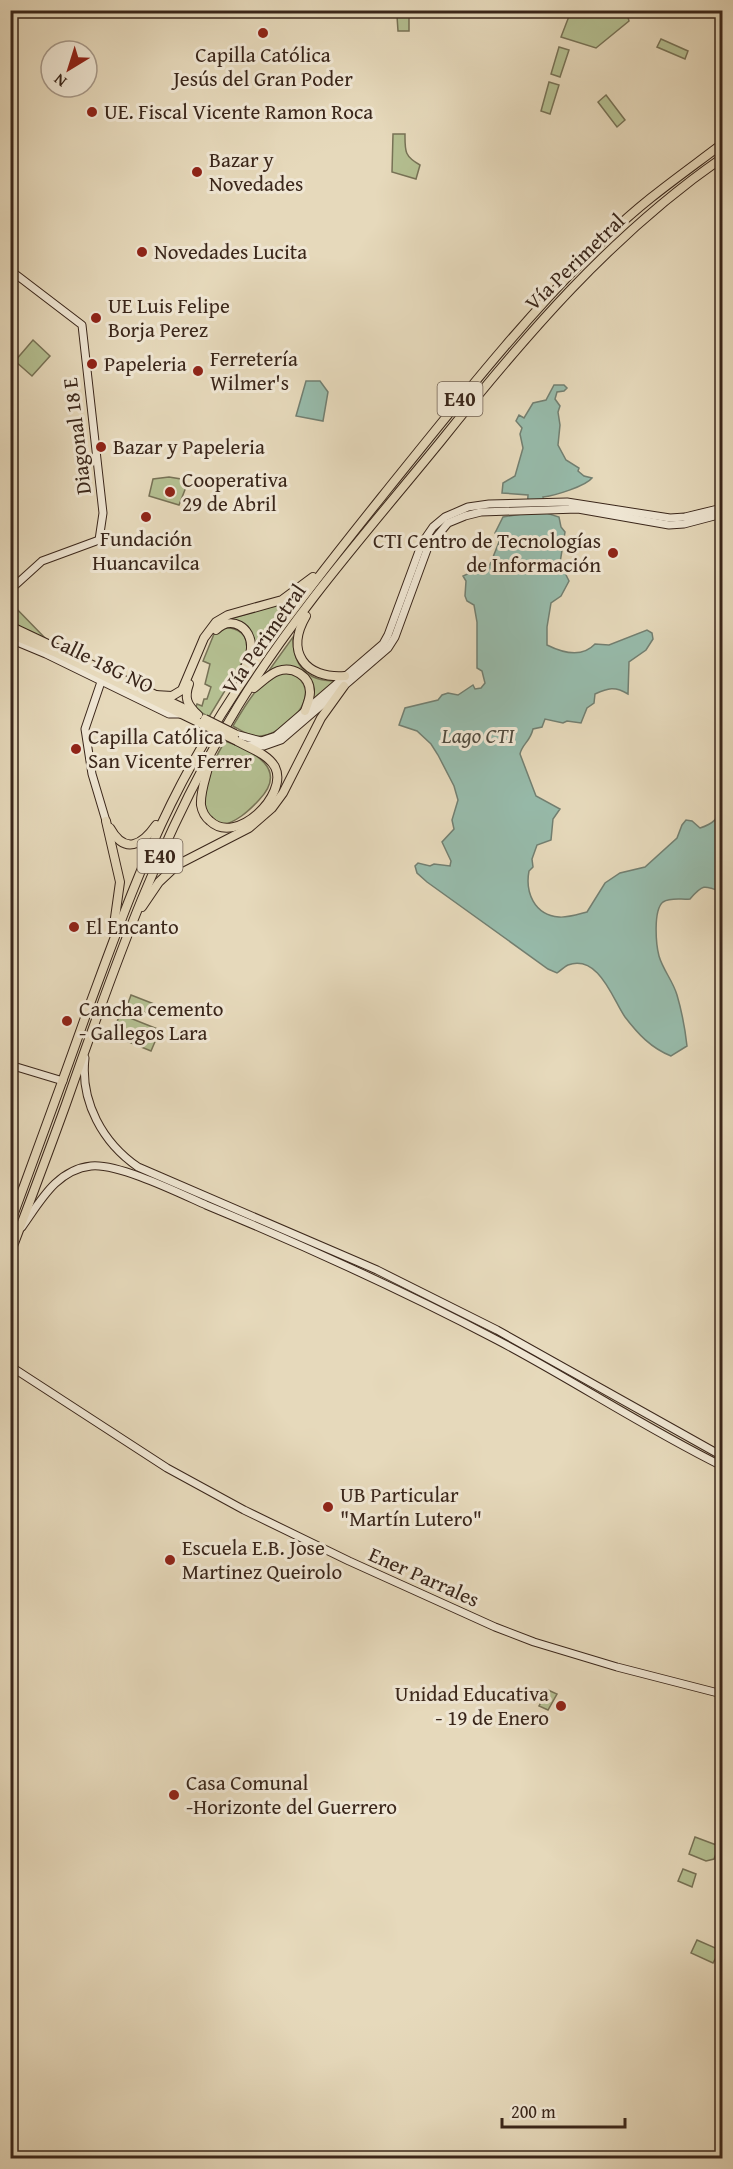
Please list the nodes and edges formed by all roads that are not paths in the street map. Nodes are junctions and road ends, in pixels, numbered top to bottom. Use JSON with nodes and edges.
{"nodes":[{"id":1,"x":19,"y":10,"type":"edge"},
{"id":2,"x":10,"y":20,"type":"edge"},
{"id":3,"x":723,"y":144,"type":"edge"},
{"id":4,"x":723,"y":158,"type":"edge"},
{"id":5,"x":10,"y":270,"type":"edge"},
{"id":6,"x":723,"y":508,"type":"edge"},
{"id":7,"x":723,"y":514,"type":"edge"},
{"id":8,"x":342,"y":546,"type":"junction"},
{"id":9,"x":411,"y":579,"type":"junction"},
{"id":10,"x":321,"y":588,"type":"junction"},
{"id":11,"x":10,"y":590,"type":"edge"},
{"id":12,"x":10,"y":626,"type":"edge"},
{"id":13,"x":10,"y":634,"type":"edge"},
{"id":14,"x":29,"y":638,"type":"junction"},
{"id":15,"x":10,"y":639,"type":"edge"},
{"id":16,"x":105,"y":664,"type":"dead end"},
{"id":17,"x":355,"y":672,"type":"junction"},
{"id":18,"x":102,"y":678,"type":"junction"},
{"id":19,"x":344,"y":686,"type":"junction"},
{"id":20,"x":236,"y":690,"type":"junction"},
{"id":21,"x":153,"y":693,"type":"junction"},
{"id":22,"x":238,"y":706,"type":"junction"},
{"id":23,"x":305,"y":711,"type":"junction"},
{"id":24,"x":202,"y":719,"type":"junction"},
{"id":25,"x":236,"y":738,"type":"junction"},
{"id":26,"x":211,"y":755,"type":"junction"},
{"id":27,"x":170,"y":805,"type":"junction"},
{"id":28,"x":105,"y":821,"type":"junction"},
{"id":29,"x":131,"y":923,"type":"junction"},
{"id":30,"x":110,"y":949,"type":"junction"},
{"id":31,"x":88,"y":1042,"type":"junction"},
{"id":32,"x":10,"y":1065,"type":"edge"},
{"id":33,"x":63,"y":1081,"type":"junction"},
{"id":34,"x":243,"y":1216,"type":"junction"},
{"id":35,"x":10,"y":1224,"type":"edge"},
{"id":36,"x":18,"y":1234,"type":"junction"},
{"id":37,"x":290,"y":1236,"type":"junction"},
{"id":38,"x":10,"y":1254,"type":"edge"},
{"id":39,"x":10,"y":1366,"type":"edge"},
{"id":40,"x":723,"y":1456,"type":"edge"},
{"id":41,"x":723,"y":1466,"type":"edge"},
{"id":42,"x":723,"y":1694,"type":"edge"}],
"edges":[{"from":1,"to":2,"type":"street"},
{"from":3,"to":8,"type":"highway","name":"Vía Perimetral","number":"E40"},
{"from":4,"to":10,"type":"highway","name":"Vía Perimetral","number":"E40"},
{"from":5,"to":11,"type":"street","name":"Diagonal 18 E"},
{"from":6,"to":9,"type":"street"},
{"from":7,"to":9,"type":"street"},
{"from":8,"to":20,"type":"highway","name":"Vía Perimetral","number":"E40"},
{"from":8,"to":21,"type":"highway"},
{"from":9,"to":17,"type":"street"},
{"from":10,"to":17,"type":"highway"},
{"from":10,"to":22,"type":"highway","name":"Vía Perimetral","number":"E40"},
{"from":12,"to":14,"type":"main road"},
{"from":13,"to":14,"type":"main road"},
{"from":14,"to":18,"type":"main road"},
{"from":14,"to":21,"type":"main road"},
{"from":15,"to":18,"type":"street","name":"Calle 18G NO"},
{"from":16,"to":21,"type":"main road"},
{"from":17,"to":19,"type":"street"},
{"from":17,"to":23,"type":"street"},
{"from":18,"to":24,"type":"main road"},
{"from":18,"to":28,"type":"street"},
{"from":19,"to":25,"type":"street"},
{"from":19,"to":29,"type":"highway"},
{"from":20,"to":24,"type":"highway"},
{"from":20,"to":27,"type":"highway","name":"Vía Perimetral","number":"E40"},
{"from":21,"to":24,"type":"main road"},
{"from":22,"to":23,"type":"highway"},
{"from":22,"to":26,"type":"highway","name":"Vía Perimetral","number":"E40"},
{"from":23,"to":25,"type":"street"},
{"from":24,"to":25,"type":"main road","bridge":true},
{"from":25,"to":26,"type":"highway"},
{"from":26,"to":29,"type":"highway","name":"Vía Perimetral","number":"E40"},
{"from":27,"to":28,"type":"highway"},
{"from":27,"to":30,"type":"highway","name":"Vía Perimetral","number":"E40"},
{"from":28,"to":30,"type":"highway"},
{"from":29,"to":31,"type":"highway","name":"Vía Perimetral","number":"E40"},
{"from":30,"to":33,"type":"highway","name":"Vía Perimetral","number":"E40"},
{"from":31,"to":34,"type":"street"},
{"from":31,"to":36,"type":"highway","name":"Vía Perimetral","number":"E40"},
{"from":32,"to":33,"type":"street"},
{"from":33,"to":35,"type":"highway","name":"Vía Perimetral","number":"E40"},
{"from":34,"to":36,"type":"street"},
{"from":34,"to":37,"type":"street"},
{"from":36,"to":38,"type":"highway","name":"Vía Perimetral","number":"E40"},
{"from":37,"to":40,"type":"street"},
{"from":37,"to":41,"type":"street"},
{"from":39,"to":42,"type":"street","name":"Ener Parrales"}]}
